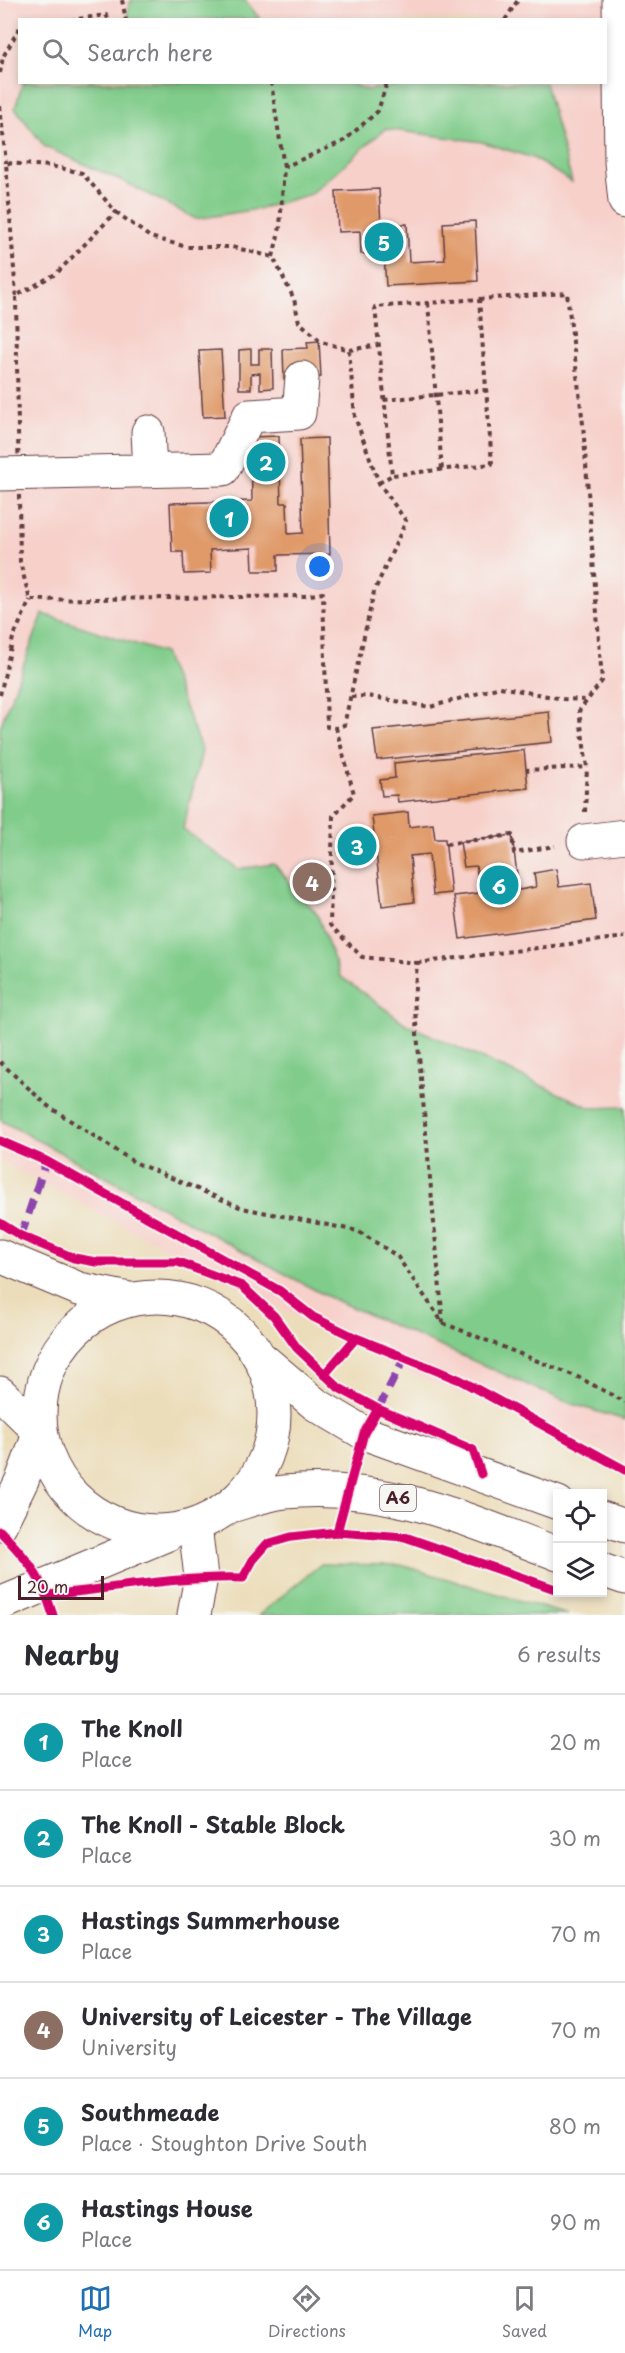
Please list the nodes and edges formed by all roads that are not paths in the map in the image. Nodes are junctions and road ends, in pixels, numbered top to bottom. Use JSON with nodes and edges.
{"nodes":[{"id":1,"x":619,"y":0,"type":"edge"},
{"id":2,"x":623,"y":76,"type":"edge"},
{"id":3,"x":623,"y":148,"type":"edge"},
{"id":4,"x":625,"y":201,"type":"edge"},
{"id":5,"x":302,"y":378,"type":"dead end"},
{"id":6,"x":148,"y":432,"type":"dead end"},
{"id":7,"x":150,"y":471,"type":"junction"},
{"id":8,"x":0,"y":474,"type":"edge"},
{"id":9,"x":625,"y":836,"type":"edge"},
{"id":10,"x":584,"y":841,"type":"road end"},
{"id":11,"x":0,"y":1256,"type":"edge"},
{"id":12,"x":129,"y":1299,"type":"junction"},
{"id":13,"x":261,"y":1358,"type":"junction"},
{"id":14,"x":0,"y":1393,"type":"edge"},
{"id":15,"x":40,"y":1432,"type":"junction"},
{"id":16,"x":553,"y":1501,"type":"edge"},
{"id":17,"x":231,"y":1506,"type":"junction"},
{"id":18,"x":607,"y":1519,"type":"edge"},
{"id":19,"x":0,"y":1525,"type":"edge"},
{"id":20,"x":625,"y":1526,"type":"edge"},
{"id":21,"x":188,"y":1527,"type":"junction"},
{"id":22,"x":553,"y":1552,"type":"edge"},
{"id":23,"x":607,"y":1571,"type":"edge"},
{"id":24,"x":625,"y":1578,"type":"edge"},
{"id":25,"x":0,"y":1604,"type":"edge"},
{"id":26,"x":194,"y":1615,"type":"edge"}],
"edges":[{"from":1,"to":2,"type":"main road"},
{"from":2,"to":3,"type":"main road"},
{"from":3,"to":4,"type":"main road"},
{"from":5,"to":7,"type":"main road"},
{"from":6,"to":7,"type":"main road"},
{"from":7,"to":8,"type":"main road"},
{"from":9,"to":10,"type":"main road"},
{"from":11,"to":12,"type":"main road"},
{"from":12,"to":13,"type":"main road"},
{"from":12,"to":15,"type":"main road"},
{"from":13,"to":16,"type":"main road"},
{"from":13,"to":17,"type":"main road"},
{"from":14,"to":15,"type":"main road"},
{"from":15,"to":19,"type":"main road"},
{"from":15,"to":21,"type":"main road"},
{"from":17,"to":21,"type":"main road"},
{"from":17,"to":22,"type":"main road","number":"A6"},
{"from":18,"to":20,"type":"main road"},
{"from":21,"to":25,"type":"main road"},
{"from":21,"to":26,"type":"main road"},
{"from":23,"to":24,"type":"main road"}]}
